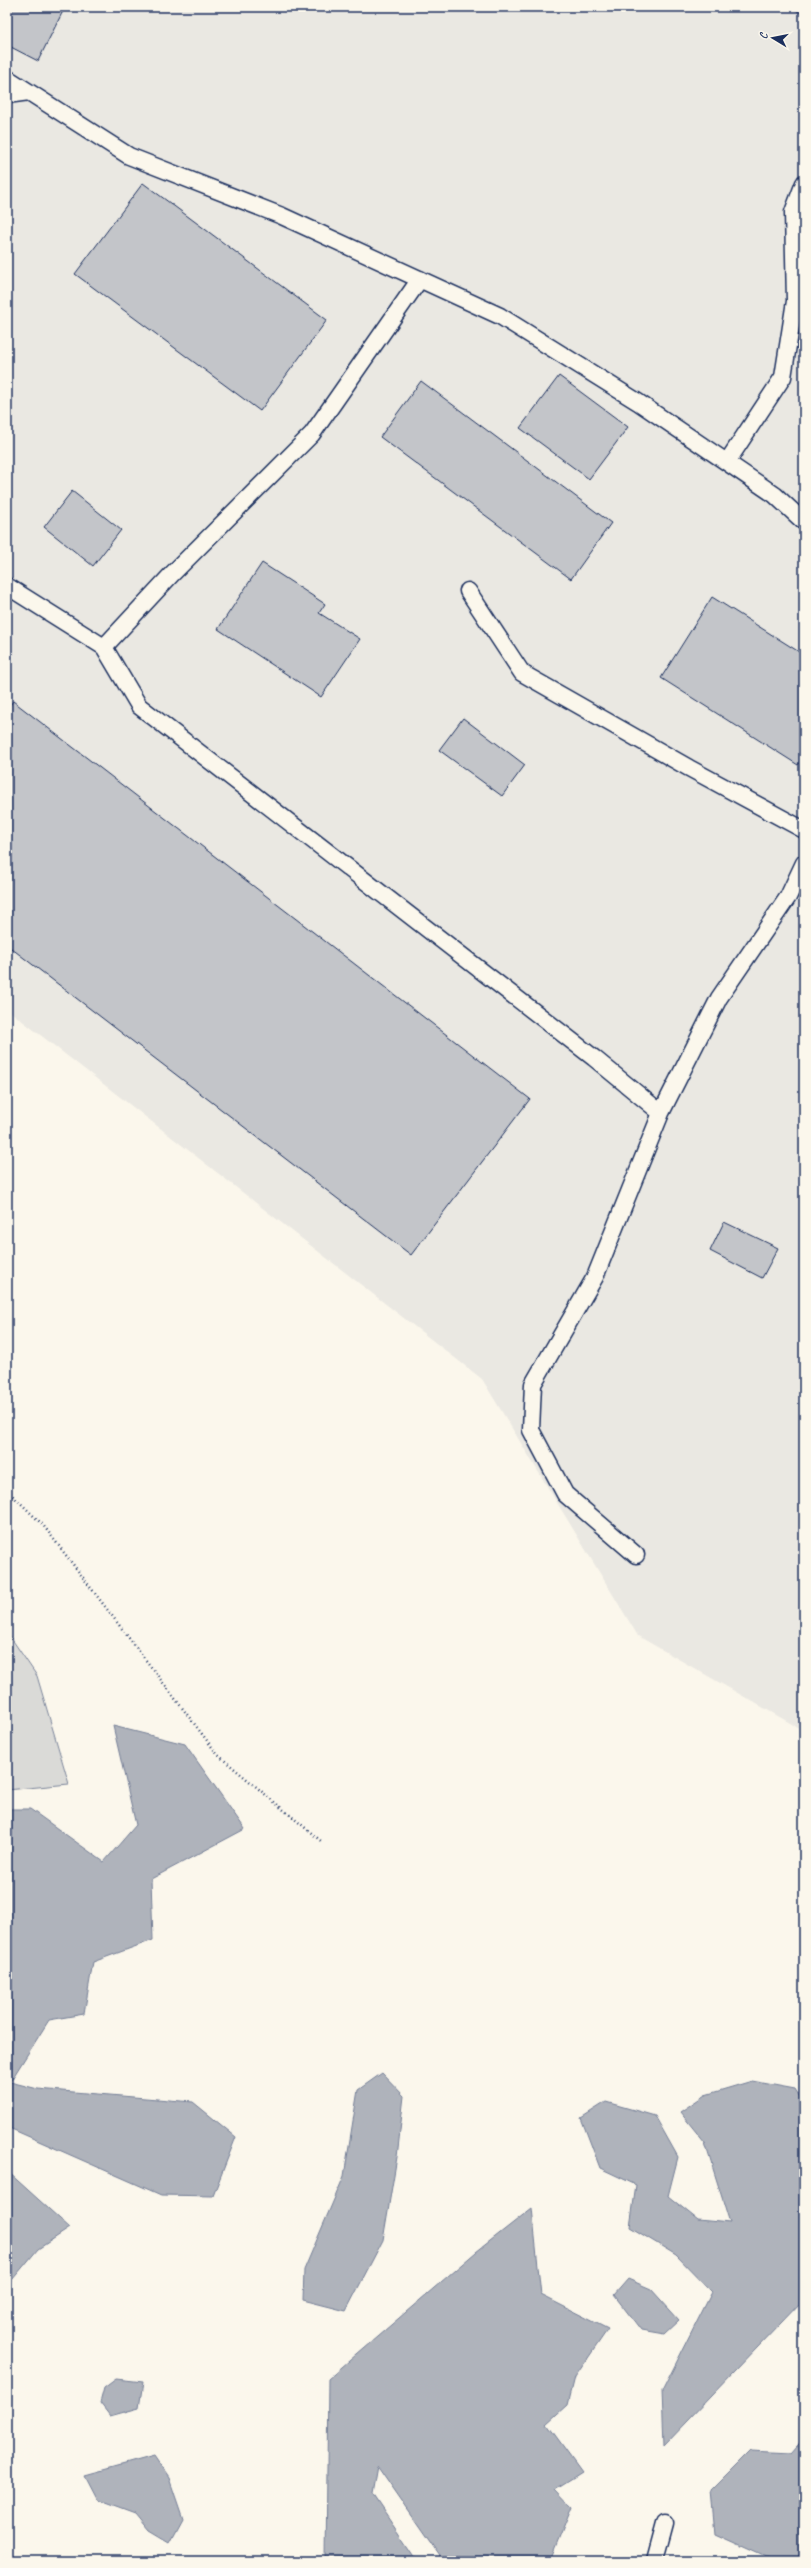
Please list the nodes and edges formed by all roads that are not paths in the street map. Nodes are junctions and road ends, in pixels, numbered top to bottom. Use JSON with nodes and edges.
{"nodes":[{"id":1,"x":7,"y":78,"type":"edge"},
{"id":2,"x":29,"y":92,"type":"junction"},
{"id":3,"x":7,"y":95,"type":"edge"},
{"id":4,"x":804,"y":183,"type":"edge"},
{"id":5,"x":420,"y":279,"type":"junction"},
{"id":6,"x":727,"y":462,"type":"junction"},
{"id":7,"x":804,"y":522,"type":"edge"},
{"id":8,"x":7,"y":586,"type":"edge"},
{"id":9,"x":468,"y":591,"type":"dead end"},
{"id":10,"x":104,"y":647,"type":"junction"},
{"id":11,"x":804,"y":830,"type":"edge"},
{"id":12,"x":804,"y":863,"type":"edge"},
{"id":13,"x":661,"y":1113,"type":"junction"},
{"id":14,"x":636,"y":1555,"type":"dead end"},
{"id":15,"x":664,"y":2524,"type":"dead end"},
{"id":16,"x":654,"y":2561,"type":"edge"}],
"edges":[{"from":1,"to":2,"type":"lane"},
{"from":2,"to":3,"type":"lane"},
{"from":2,"to":5,"type":"lane"},
{"from":4,"to":6,"type":"lane"},
{"from":5,"to":6,"type":"lane"},
{"from":5,"to":10,"type":"lane"},
{"from":6,"to":7,"type":"lane"},
{"from":8,"to":10,"type":"lane"},
{"from":9,"to":11,"type":"lane"},
{"from":10,"to":13,"type":"lane"},
{"from":12,"to":13,"type":"lane"},
{"from":13,"to":14,"type":"lane"},
{"from":15,"to":16,"type":"lane"}]}
